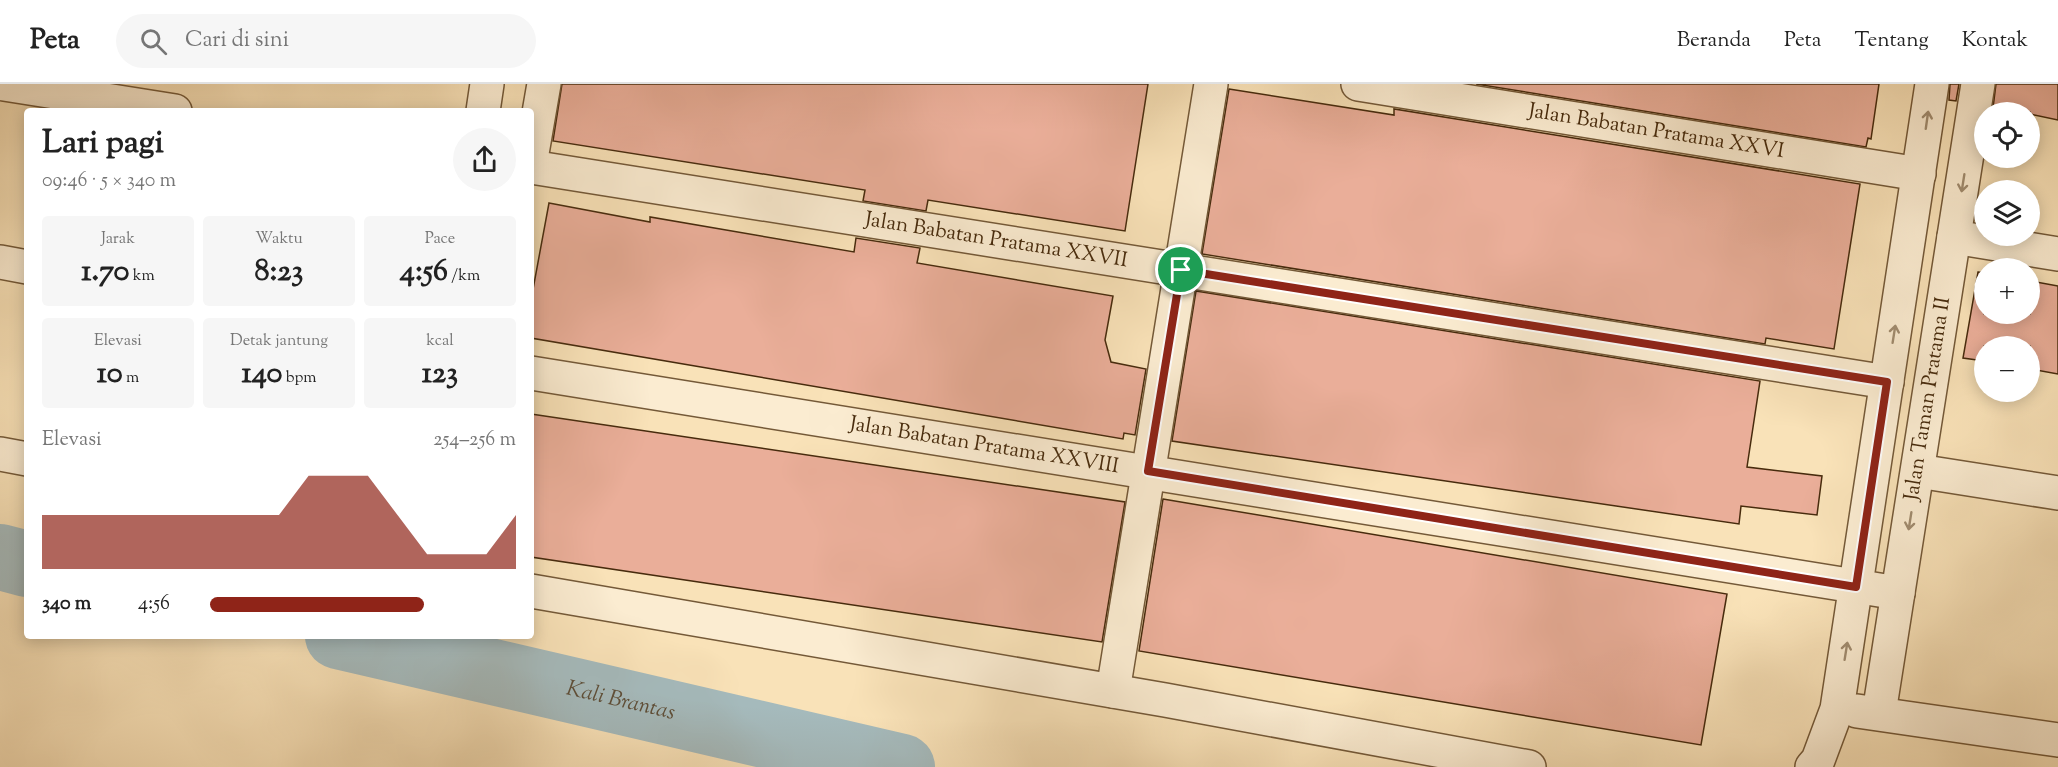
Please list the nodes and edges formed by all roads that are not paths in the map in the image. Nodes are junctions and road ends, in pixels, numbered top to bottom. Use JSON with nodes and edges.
{"nodes":[{"id":1,"x":4,"y":84,"type":"edge"},
{"id":2,"x":488,"y":84,"type":"edge"},
{"id":3,"x":544,"y":84,"type":"edge"},
{"id":4,"x":1211,"y":84,"type":"edge"},
{"id":5,"x":1358,"y":84,"type":"edge"},
{"id":6,"x":1932,"y":84,"type":"edge"},
{"id":7,"x":1978,"y":84,"type":"edge"},
{"id":8,"x":156,"y":108,"type":"edge"},
{"id":9,"x":484,"y":108,"type":"edge"},
{"id":10,"x":534,"y":142,"type":"edge"},
{"id":11,"x":534,"y":167,"type":"edge"},
{"id":12,"x":1919,"y":174,"type":"junction"},
{"id":13,"x":1954,"y":237,"type":"junction"},
{"id":14,"x":2058,"y":254,"type":"edge"},
{"id":15,"x":0,"y":262,"type":"edge"},
{"id":16,"x":24,"y":266,"type":"edge"},
{"id":17,"x":1181,"y":270,"type":"junction"},
{"id":18,"x":534,"y":373,"type":"edge"},
{"id":19,"x":1887,"y":382,"type":"junction"},
{"id":20,"x":0,"y":454,"type":"edge"},
{"id":21,"x":24,"y":458,"type":"edge"},
{"id":22,"x":1148,"y":471,"type":"junction"},
{"id":23,"x":1918,"y":471,"type":"junction"},
{"id":24,"x":2058,"y":493,"type":"edge"},
{"id":25,"x":1856,"y":587,"type":"junction"},
{"id":26,"x":534,"y":592,"type":"edge"},
{"id":27,"x":1898,"y":592,"type":"junction"},
{"id":28,"x":1113,"y":691,"type":"junction"},
{"id":29,"x":1837,"y":709,"type":"junction"},
{"id":30,"x":1879,"y":713,"type":"junction"},
{"id":31,"x":2058,"y":740,"type":"edge"},
{"id":32,"x":1528,"y":767,"type":"edge"},
{"id":33,"x":1812,"y":767,"type":"edge"}],
"edges":[{"from":1,"to":8,"type":"street"},
{"from":2,"to":9,"type":"street"},
{"from":3,"to":10,"type":"street"},
{"from":4,"to":17,"type":"street"},
{"from":5,"to":12,"type":"street","name":"Jalan Babatan Pratama XXVI"},
{"from":12,"to":6,"type":"street","name":"Jalan Taman Pratama II","one_way":true},
{"from":7,"to":13,"type":"street","name":"Jalan Taman Pratama II","one_way":true},
{"from":11,"to":17,"type":"street","name":"Jalan Babatan Pratama XXVII"},
{"from":19,"to":12,"type":"street","name":"Jalan Taman Pratama II","one_way":true},
{"from":13,"to":14,"type":"street"},
{"from":13,"to":23,"type":"street","name":"Jalan Taman Pratama II"},
{"from":15,"to":16,"type":"street"},
{"from":17,"to":19,"type":"street","name":"Jalan Babatan Pratama XXVII"},
{"from":17,"to":22,"type":"street"},
{"from":18,"to":22,"type":"street","name":"Jalan Babatan Pratama XXVIII"},
{"from":19,"to":25,"type":"street","name":"Jalan Taman Pratama II"},
{"from":20,"to":21,"type":"street"},
{"from":22,"to":25,"type":"street","name":"Jalan Babatan Pratama XXVIII"},
{"from":22,"to":28,"type":"street"},
{"from":23,"to":24,"type":"street"},
{"from":23,"to":27,"type":"street","name":"Jalan Taman Pratama II","one_way":true},
{"from":25,"to":27,"type":"street","name":"Jalan Babatan Pratama XXVIII"},
{"from":29,"to":25,"type":"street","name":"Jalan Taman Pratama II","one_way":true},
{"from":26,"to":28,"type":"street"},
{"from":27,"to":30,"type":"street","name":"Jalan Taman Pratama II"},
{"from":28,"to":32,"type":"street"},
{"from":29,"to":30,"type":"street"},
{"from":29,"to":33,"type":"street"},
{"from":30,"to":31,"type":"street"}]}
